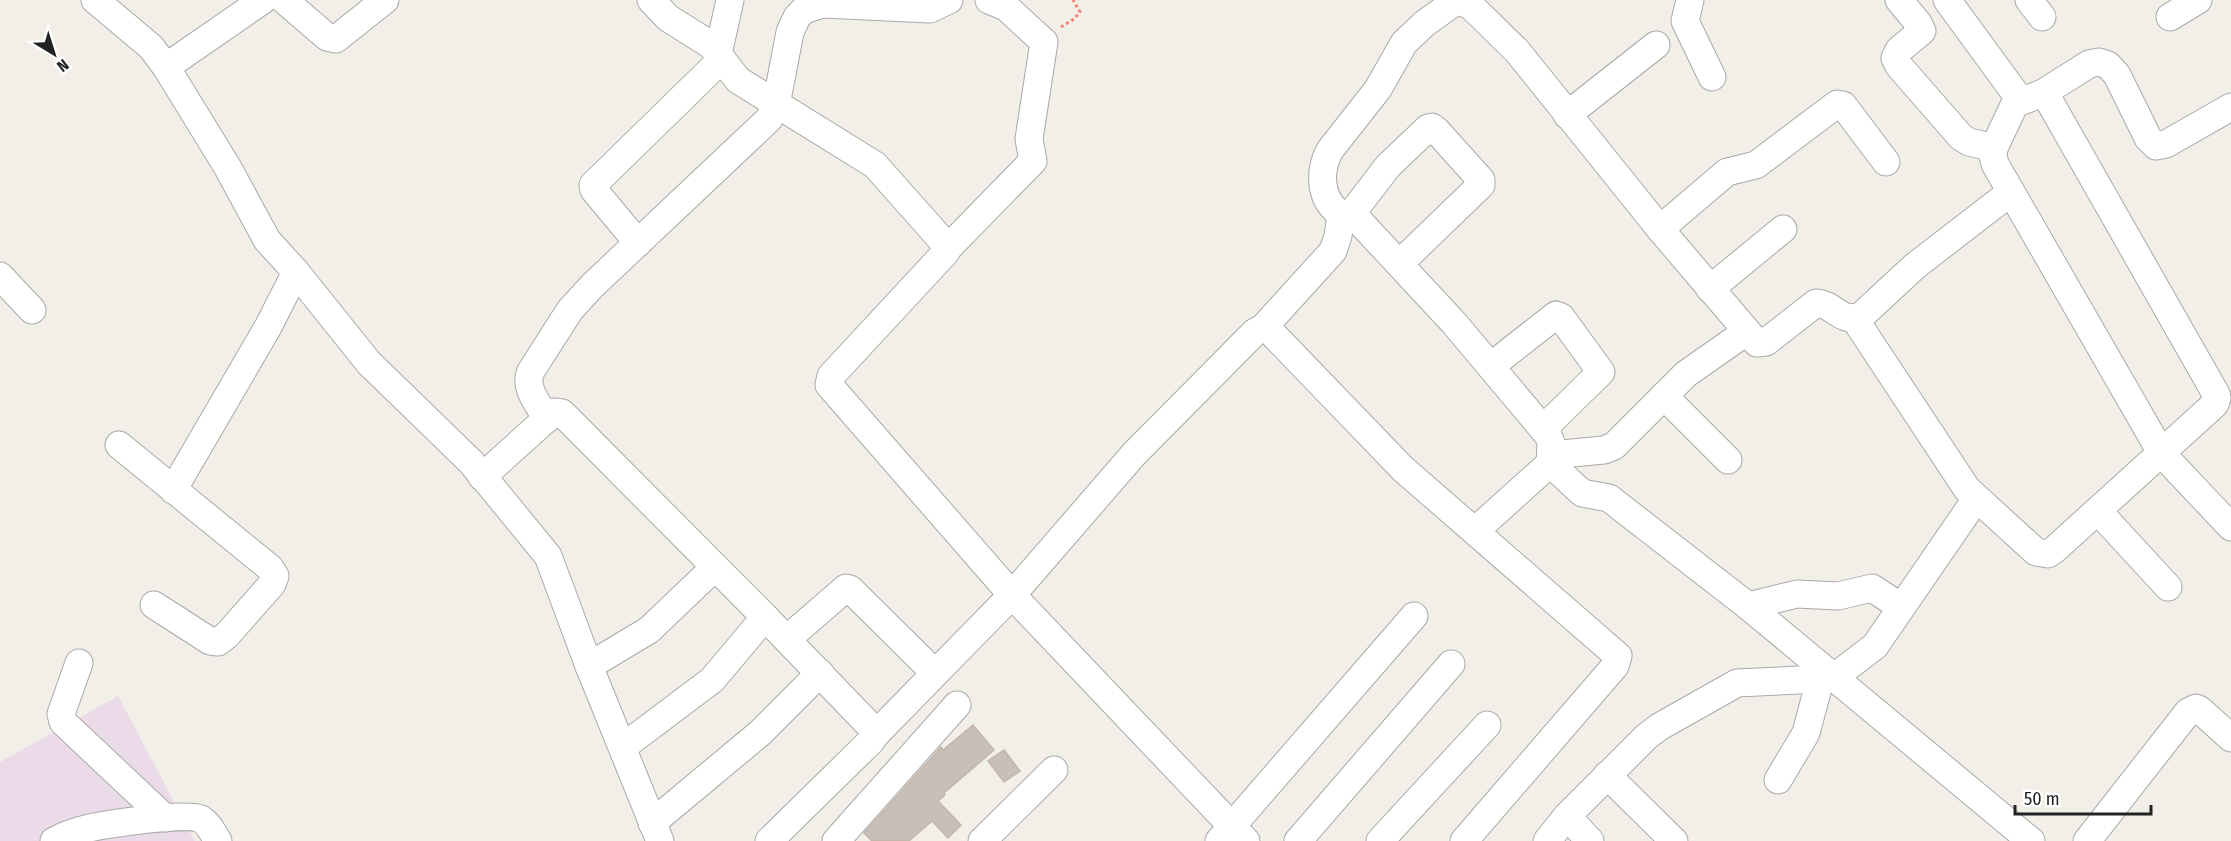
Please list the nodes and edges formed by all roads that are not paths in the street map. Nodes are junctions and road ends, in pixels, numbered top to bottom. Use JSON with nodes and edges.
{"nodes":[{"id":1,"x":95,"y":0,"type":"edge"},
{"id":2,"x":263,"y":0,"type":"edge"},
{"id":3,"x":284,"y":0,"type":"edge"},
{"id":4,"x":385,"y":0,"type":"edge"},
{"id":5,"x":651,"y":0,"type":"edge"},
{"id":6,"x":730,"y":0,"type":"edge"},
{"id":7,"x":949,"y":0,"type":"edge"},
{"id":8,"x":989,"y":0,"type":"edge"},
{"id":9,"x":1458,"y":0,"type":"edge"},
{"id":10,"x":1690,"y":0,"type":"edge"},
{"id":11,"x":1899,"y":0,"type":"edge"},
{"id":12,"x":2198,"y":0,"type":"edge"},
{"id":13,"x":1954,"y":2,"type":"edge"},
{"id":14,"x":2170,"y":17,"type":"dead end"},
{"id":15,"x":1656,"y":45,"type":"dead end"},
{"id":16,"x":720,"y":57,"type":"junction"},
{"id":17,"x":166,"y":67,"type":"junction"},
{"id":18,"x":1712,"y":77,"type":"dead end"},
{"id":19,"x":2043,"y":93,"type":"junction"},
{"id":20,"x":2017,"y":103,"type":"junction"},
{"id":21,"x":776,"y":105,"type":"junction"},
{"id":22,"x":2231,"y":107,"type":"edge"},
{"id":23,"x":1567,"y":115,"type":"junction"},
{"id":24,"x":1994,"y":148,"type":"junction"},
{"id":25,"x":1886,"y":162,"type":"dead end"},
{"id":26,"x":2011,"y":192,"type":"junction"},
{"id":27,"x":1345,"y":216,"type":"junction"},
{"id":28,"x":1660,"y":229,"type":"junction"},
{"id":29,"x":1783,"y":229,"type":"dead end"},
{"id":30,"x":638,"y":243,"type":"junction"},
{"id":31,"x":947,"y":249,"type":"junction"},
{"id":32,"x":1399,"y":264,"type":"junction"},
{"id":33,"x":296,"y":272,"type":"junction"},
{"id":34,"x":0,"y":276,"type":"edge"},
{"id":35,"x":1710,"y":289,"type":"junction"},
{"id":36,"x":32,"y":310,"type":"dead end"},
{"id":37,"x":1854,"y":318,"type":"junction"},
{"id":38,"x":1263,"y":328,"type":"junction"},
{"id":39,"x":1746,"y":332,"type":"junction"},
{"id":40,"x":1491,"y":366,"type":"junction"},
{"id":41,"x":2224,"y":388,"type":"edge"},
{"id":42,"x":1664,"y":396,"type":"junction"},
{"id":43,"x":547,"y":419,"type":"junction"},
{"id":44,"x":1543,"y":429,"type":"junction"},
{"id":45,"x":119,"y":445,"type":"dead end"},
{"id":46,"x":2162,"y":454,"type":"junction"},
{"id":47,"x":1728,"y":459,"type":"dead end"},
{"id":48,"x":1551,"y":460,"type":"junction"},
{"id":49,"x":482,"y":477,"type":"junction"},
{"id":50,"x":173,"y":490,"type":"junction"},
{"id":51,"x":1976,"y":499,"type":"junction"},
{"id":52,"x":2098,"y":511,"type":"junction"},
{"id":53,"x":2231,"y":527,"type":"edge"},
{"id":54,"x":1475,"y":531,"type":"junction"},
{"id":55,"x":715,"y":567,"type":"junction"},
{"id":56,"x":2168,"y":588,"type":"dead end"},
{"id":57,"x":1011,"y":595,"type":"junction"},
{"id":58,"x":154,"y":605,"type":"dead end"},
{"id":59,"x":1748,"y":606,"type":"junction"},
{"id":60,"x":1901,"y":608,"type":"junction"},
{"id":61,"x":1413,"y":616,"type":"dead end"},
{"id":62,"x":765,"y":617,"type":"junction"},
{"id":63,"x":787,"y":639,"type":"junction"},
{"id":64,"x":78,"y":663,"type":"dead end"},
{"id":65,"x":1451,"y":664,"type":"dead end"},
{"id":66,"x":589,"y":666,"type":"junction"},
{"id":67,"x":820,"y":673,"type":"junction"},
{"id":68,"x":935,"y":673,"type":"junction"},
{"id":69,"x":1826,"y":675,"type":"junction"},
{"id":70,"x":957,"y":705,"type":"dead end"},
{"id":71,"x":1487,"y":725,"type":"dead end"},
{"id":72,"x":874,"y":736,"type":"junction"},
{"id":73,"x":2231,"y":738,"type":"edge"},
{"id":74,"x":623,"y":747,"type":"junction"},
{"id":75,"x":1054,"y":770,"type":"dead end"},
{"id":76,"x":1607,"y":775,"type":"junction"},
{"id":77,"x":1778,"y":780,"type":"dead end"},
{"id":78,"x":1567,"y":816,"type":"junction"},
{"id":79,"x":165,"y":818,"type":"junction"},
{"id":80,"x":656,"y":832,"type":"edge"},
{"id":81,"x":1232,"y":836,"type":"edge"},
{"id":82,"x":54,"y":841,"type":"edge"},
{"id":83,"x":218,"y":841,"type":"edge"},
{"id":84,"x":770,"y":841,"type":"edge"},
{"id":85,"x":836,"y":841,"type":"edge"},
{"id":86,"x":982,"y":841,"type":"edge"},
{"id":87,"x":1298,"y":841,"type":"edge"},
{"id":88,"x":1380,"y":841,"type":"edge"},
{"id":89,"x":1464,"y":841,"type":"edge"},
{"id":90,"x":1547,"y":841,"type":"edge"},
{"id":91,"x":1590,"y":841,"type":"edge"},
{"id":92,"x":1674,"y":841,"type":"edge"},
{"id":93,"x":2031,"y":841,"type":"edge"},
{"id":94,"x":2087,"y":841,"type":"edge"}],
"edges":[{"from":1,"to":17,"type":"street"},
{"from":2,"to":17,"type":"street"},
{"from":3,"to":4,"type":"street"},
{"from":5,"to":16,"type":"street"},
{"from":6,"to":16,"type":"street"},
{"from":7,"to":21,"type":"street"},
{"from":8,"to":31,"type":"street"},
{"from":9,"to":23,"type":"street"},
{"from":9,"to":27,"type":"street"},
{"from":10,"to":18,"type":"street"},
{"from":11,"to":24,"type":"street"},
{"from":12,"to":14,"type":"street"},
{"from":13,"to":20,"type":"street"},
{"from":15,"to":23,"type":"street"},
{"from":16,"to":21,"type":"street"},
{"from":16,"to":30,"type":"street"},
{"from":17,"to":33,"type":"street"},
{"from":19,"to":20,"type":"street"},
{"from":19,"to":22,"type":"street"},
{"from":19,"to":41,"type":"street"},
{"from":20,"to":24,"type":"street"},
{"from":21,"to":30,"type":"street"},
{"from":21,"to":31,"type":"street"},
{"from":23,"to":28,"type":"street"},
{"from":24,"to":26,"type":"street"},
{"from":25,"to":28,"type":"street"},
{"from":26,"to":37,"type":"street"},
{"from":26,"to":46,"type":"street"},
{"from":27,"to":32,"type":"street"},
{"from":27,"to":32,"type":"street"},
{"from":27,"to":38,"type":"street"},
{"from":28,"to":35,"type":"street"},
{"from":29,"to":35,"type":"street"},
{"from":30,"to":43,"type":"street"},
{"from":31,"to":57,"type":"street"},
{"from":32,"to":40,"type":"street"},
{"from":33,"to":49,"type":"street"},
{"from":33,"to":50,"type":"street"},
{"from":34,"to":36,"type":"street"},
{"from":35,"to":39,"type":"street"},
{"from":37,"to":39,"type":"street"},
{"from":37,"to":51,"type":"street"},
{"from":38,"to":54,"type":"street"},
{"from":38,"to":57,"type":"street"},
{"from":39,"to":42,"type":"street"},
{"from":40,"to":44,"type":"street"},
{"from":40,"to":44,"type":"street"},
{"from":41,"to":46,"type":"street"},
{"from":42,"to":47,"type":"street"},
{"from":42,"to":48,"type":"street"},
{"from":43,"to":49,"type":"street"},
{"from":43,"to":55,"type":"street"},
{"from":44,"to":48,"type":"street"},
{"from":45,"to":50,"type":"street"},
{"from":46,"to":52,"type":"street"},
{"from":46,"to":53,"type":"street"},
{"from":48,"to":54,"type":"street"},
{"from":48,"to":59,"type":"street"},
{"from":49,"to":66,"type":"street"},
{"from":50,"to":58,"type":"street"},
{"from":51,"to":52,"type":"street"},
{"from":51,"to":60,"type":"street"},
{"from":52,"to":56,"type":"street"},
{"from":54,"to":89,"type":"street"},
{"from":55,"to":62,"type":"street"},
{"from":55,"to":66,"type":"street"},
{"from":57,"to":68,"type":"street"},
{"from":57,"to":81,"type":"street"},
{"from":59,"to":60,"type":"street"},
{"from":59,"to":69,"type":"street"},
{"from":60,"to":69,"type":"street"},
{"from":61,"to":81,"type":"street"},
{"from":62,"to":63,"type":"street"},
{"from":62,"to":74,"type":"street"},
{"from":63,"to":67,"type":"street"},
{"from":63,"to":68,"type":"street"},
{"from":64,"to":79,"type":"street"},
{"from":65,"to":87,"type":"street"},
{"from":66,"to":74,"type":"street"},
{"from":67,"to":72,"type":"street"},
{"from":67,"to":80,"type":"street"},
{"from":68,"to":72,"type":"street"},
{"from":69,"to":76,"type":"street"},
{"from":69,"to":77,"type":"street"},
{"from":69,"to":93,"type":"street"},
{"from":70,"to":85,"type":"street"},
{"from":71,"to":88,"type":"street"},
{"from":72,"to":84,"type":"street"},
{"from":73,"to":94,"type":"street"},
{"from":74,"to":80,"type":"street"},
{"from":75,"to":86,"type":"street"},
{"from":76,"to":78,"type":"street"},
{"from":76,"to":92,"type":"street"},
{"from":78,"to":90,"type":"street"},
{"from":78,"to":91,"type":"street"},
{"from":79,"to":82,"type":"street"},
{"from":79,"to":83,"type":"street"}]}
